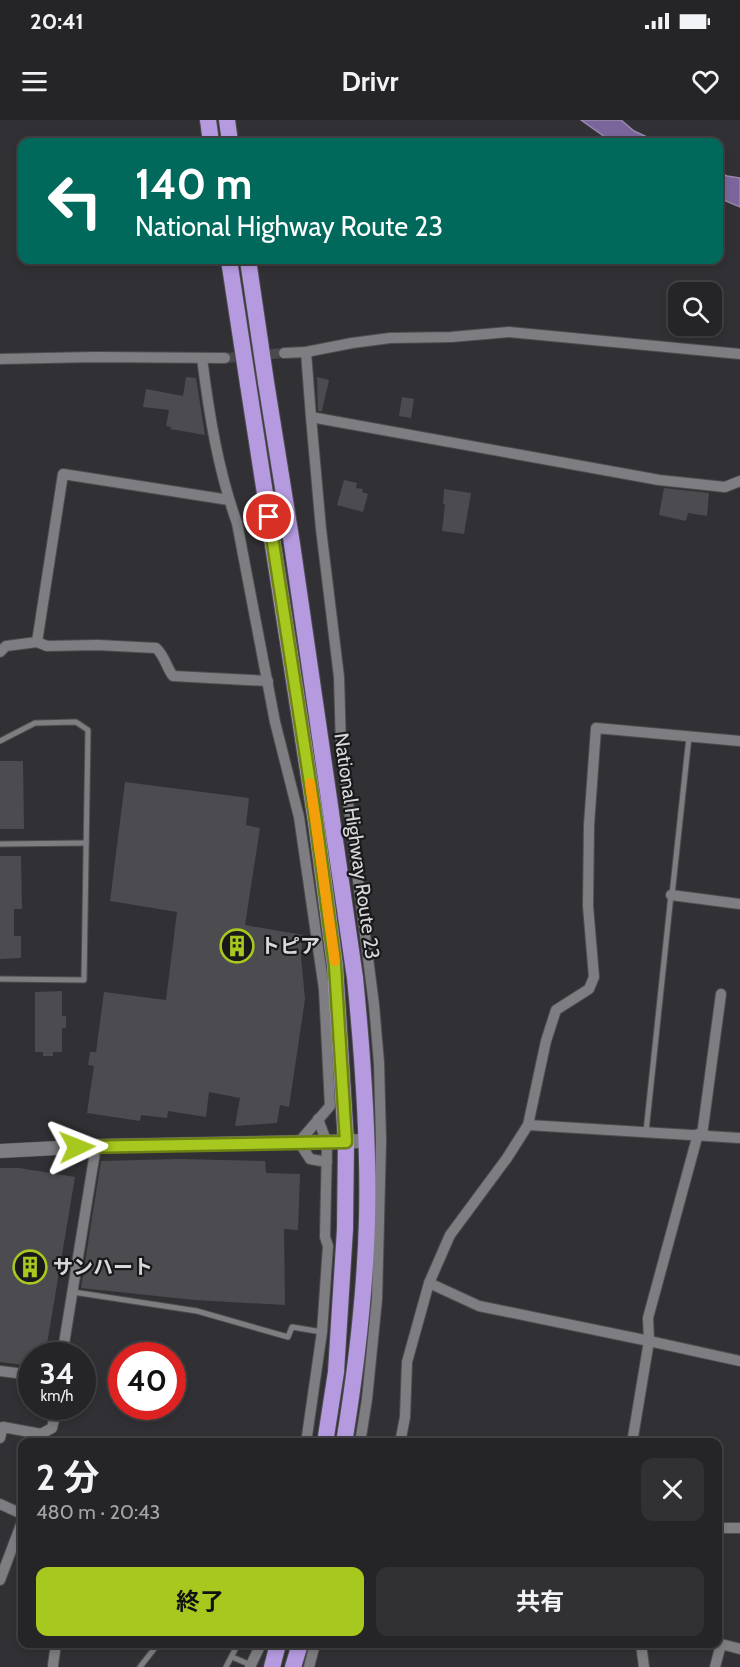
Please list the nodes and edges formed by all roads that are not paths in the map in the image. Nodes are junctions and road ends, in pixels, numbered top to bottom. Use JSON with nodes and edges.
{"nodes":[{"id":1,"x":208,"y":120,"type":"edge"},
{"id":2,"x":227,"y":120,"type":"edge"},
{"id":3,"x":210,"y":138,"type":"edge"},
{"id":4,"x":229,"y":138,"type":"edge"},
{"id":5,"x":230,"y":264,"type":"edge"},
{"id":6,"x":249,"y":264,"type":"edge"},
{"id":7,"x":306,"y":352,"type":"junction"},
{"id":8,"x":284,"y":353,"type":"tunnel mouth"},
{"id":9,"x":740,"y":354,"type":"edge"},
{"id":10,"x":202,"y":358,"type":"junction"},
{"id":11,"x":225,"y":358,"type":"tunnel mouth"},
{"id":12,"x":0,"y":359,"type":"edge"},
{"id":13,"x":311,"y":417,"type":"junction"},
{"id":14,"x":740,"y":481,"type":"edge"},
{"id":15,"x":229,"y":500,"type":"junction"},
{"id":16,"x":37,"y":642,"type":"junction"},
{"id":17,"x":0,"y":652,"type":"edge"},
{"id":18,"x":268,"y":681,"type":"junction"},
{"id":19,"x":689,"y":737,"type":"junction"},
{"id":20,"x":0,"y":741,"type":"edge"},
{"id":21,"x":740,"y":741,"type":"edge"},
{"id":22,"x":86,"y":843,"type":"junction"},
{"id":23,"x":0,"y":844,"type":"edge"},
{"id":24,"x":672,"y":895,"type":"junction"},
{"id":25,"x":740,"y":904,"type":"edge"},
{"id":26,"x":0,"y":979,"type":"edge"},
{"id":27,"x":721,"y":994,"type":"dead end"},
{"id":28,"x":318,"y":1119,"type":"junction"},
{"id":29,"x":528,"y":1125,"type":"junction"},
{"id":30,"x":646,"y":1132,"type":"junction"},
{"id":31,"x":700,"y":1135,"type":"junction"},
{"id":32,"x":740,"y":1138,"type":"edge"},
{"id":33,"x":367,"y":1141,"type":"junction"},
{"id":34,"x":300,"y":1142,"type":"junction"},
{"id":35,"x":346,"y":1142,"type":"junction"},
{"id":36,"x":327,"y":1143,"type":"junction"},
{"id":37,"x":96,"y":1146,"type":"junction"},
{"id":38,"x":0,"y":1151,"type":"edge"},
{"id":39,"x":327,"y":1162,"type":"junction"},
{"id":40,"x":336,"y":1246,"type":"junction"},
{"id":41,"x":429,"y":1283,"type":"junction"},
{"id":42,"x":72,"y":1292,"type":"junction"},
{"id":43,"x":322,"y":1332,"type":"junction"},
{"id":44,"x":649,"y":1341,"type":"junction"},
{"id":45,"x":64,"y":1342,"type":"edge"},
{"id":46,"x":740,"y":1361,"type":"edge"},
{"id":47,"x":0,"y":1371,"type":"edge"},
{"id":48,"x":18,"y":1374,"type":"edge"},
{"id":49,"x":54,"y":1420,"type":"edge"},
{"id":50,"x":1,"y":1429,"type":"edge"},
{"id":51,"x":307,"y":1438,"type":"edge"},
{"id":52,"x":326,"y":1438,"type":"edge"},
{"id":53,"x":345,"y":1438,"type":"edge"},
{"id":54,"x":361,"y":1438,"type":"edge"},
{"id":55,"x":401,"y":1438,"type":"edge"},
{"id":56,"x":633,"y":1438,"type":"edge"},
{"id":57,"x":0,"y":1504,"type":"edge"},
{"id":58,"x":18,"y":1512,"type":"edge"},
{"id":59,"x":722,"y":1528,"type":"edge"},
{"id":60,"x":740,"y":1528,"type":"edge"},
{"id":61,"x":18,"y":1533,"type":"edge"},
{"id":62,"x":0,"y":1580,"type":"edge"},
{"id":63,"x":722,"y":1644,"type":"edge"},
{"id":64,"x":55,"y":1648,"type":"edge"},
{"id":65,"x":155,"y":1648,"type":"edge"},
{"id":66,"x":236,"y":1648,"type":"edge"},
{"id":67,"x":258,"y":1648,"type":"edge"},
{"id":68,"x":277,"y":1648,"type":"edge"},
{"id":69,"x":299,"y":1648,"type":"edge"},
{"id":70,"x":314,"y":1648,"type":"edge"},
{"id":71,"x":642,"y":1648,"type":"edge"},
{"id":72,"x":720,"y":1648,"type":"edge"},
{"id":73,"x":740,"y":1649,"type":"edge"},
{"id":74,"x":232,"y":1657,"type":"junction"},
{"id":75,"x":53,"y":1665,"type":"dead end"},
{"id":76,"x":251,"y":1666,"type":"edge"},
{"id":77,"x":140,"y":1667,"type":"edge"},
{"id":78,"x":226,"y":1667,"type":"edge"},
{"id":79,"x":272,"y":1667,"type":"edge"},
{"id":80,"x":293,"y":1667,"type":"edge"},
{"id":81,"x":309,"y":1667,"type":"edge"},
{"id":82,"x":644,"y":1667,"type":"edge"},
{"id":83,"x":716,"y":1667,"type":"edge"}],
"edges":[{"from":1,"to":3,"type":"highway"},
{"from":2,"to":4,"type":"highway"},
{"from":5,"to":35,"type":"highway","name":"National Highway Route 23","bridge":true},
{"from":6,"to":33,"type":"highway","name":"National Highway Route 23","bridge":true},
{"from":7,"to":8,"type":"street"},
{"from":7,"to":9,"type":"street"},
{"from":7,"to":13,"type":"street"},
{"from":10,"to":11,"type":"street"},
{"from":10,"to":12,"type":"street"},
{"from":10,"to":15,"type":"street"},
{"from":13,"to":14,"type":"street"},
{"from":13,"to":54,"type":"street"},
{"from":15,"to":16,"type":"street"},
{"from":15,"to":18,"type":"street"},
{"from":16,"to":17,"type":"street"},
{"from":16,"to":18,"type":"street"},
{"from":18,"to":28,"type":"street"},
{"from":19,"to":21,"type":"street"},
{"from":19,"to":24,"type":"lane"},
{"from":19,"to":29,"type":"street"},
{"from":20,"to":22,"type":"lane"},
{"from":22,"to":23,"type":"lane"},
{"from":22,"to":26,"type":"lane"},
{"from":24,"to":25,"type":"street"},
{"from":24,"to":30,"type":"lane"},
{"from":27,"to":31,"type":"street"},
{"from":28,"to":34,"type":"street"},
{"from":28,"to":36,"type":"street"},
{"from":29,"to":30,"type":"street"},
{"from":29,"to":41,"type":"street"},
{"from":30,"to":31,"type":"street"},
{"from":31,"to":32,"type":"street"},
{"from":31,"to":44,"type":"street"},
{"from":33,"to":35,"type":"street"},
{"from":33,"to":53,"type":"highway","name":"National Highway Route 23"},
{"from":34,"to":36,"type":"street"},
{"from":34,"to":37,"type":"street"},
{"from":34,"to":39,"type":"street"},
{"from":35,"to":36,"type":"street"},
{"from":35,"to":40,"type":"highway","name":"National Highway Route 23"},
{"from":36,"to":39,"type":"street"},
{"from":37,"to":38,"type":"street"},
{"from":37,"to":42,"type":"street"},
{"from":39,"to":40,"type":"street"},
{"from":40,"to":43,"type":"street"},
{"from":40,"to":52,"type":"highway","name":"National Highway Route 23"},
{"from":41,"to":44,"type":"street"},
{"from":41,"to":55,"type":"street"},
{"from":42,"to":43,"type":"lane"},
{"from":42,"to":45,"type":"street"},
{"from":43,"to":51,"type":"street"},
{"from":44,"to":46,"type":"street"},
{"from":44,"to":56,"type":"street"},
{"from":47,"to":48,"type":"street"},
{"from":49,"to":50,"type":"street"},
{"from":57,"to":58,"type":"street"},
{"from":59,"to":60,"type":"street"},
{"from":61,"to":62,"type":"street"},
{"from":63,"to":73,"type":"street"},
{"from":64,"to":75,"type":"street"},
{"from":65,"to":77,"type":"lane"},
{"from":66,"to":74,"type":"lane"},
{"from":67,"to":76,"type":"street"},
{"from":68,"to":79,"type":"highway"},
{"from":69,"to":80,"type":"highway"},
{"from":70,"to":81,"type":"street"},
{"from":71,"to":82,"type":"street"},
{"from":72,"to":83,"type":"street"},
{"from":74,"to":76,"type":"lane"},
{"from":74,"to":78,"type":"lane"}]}
